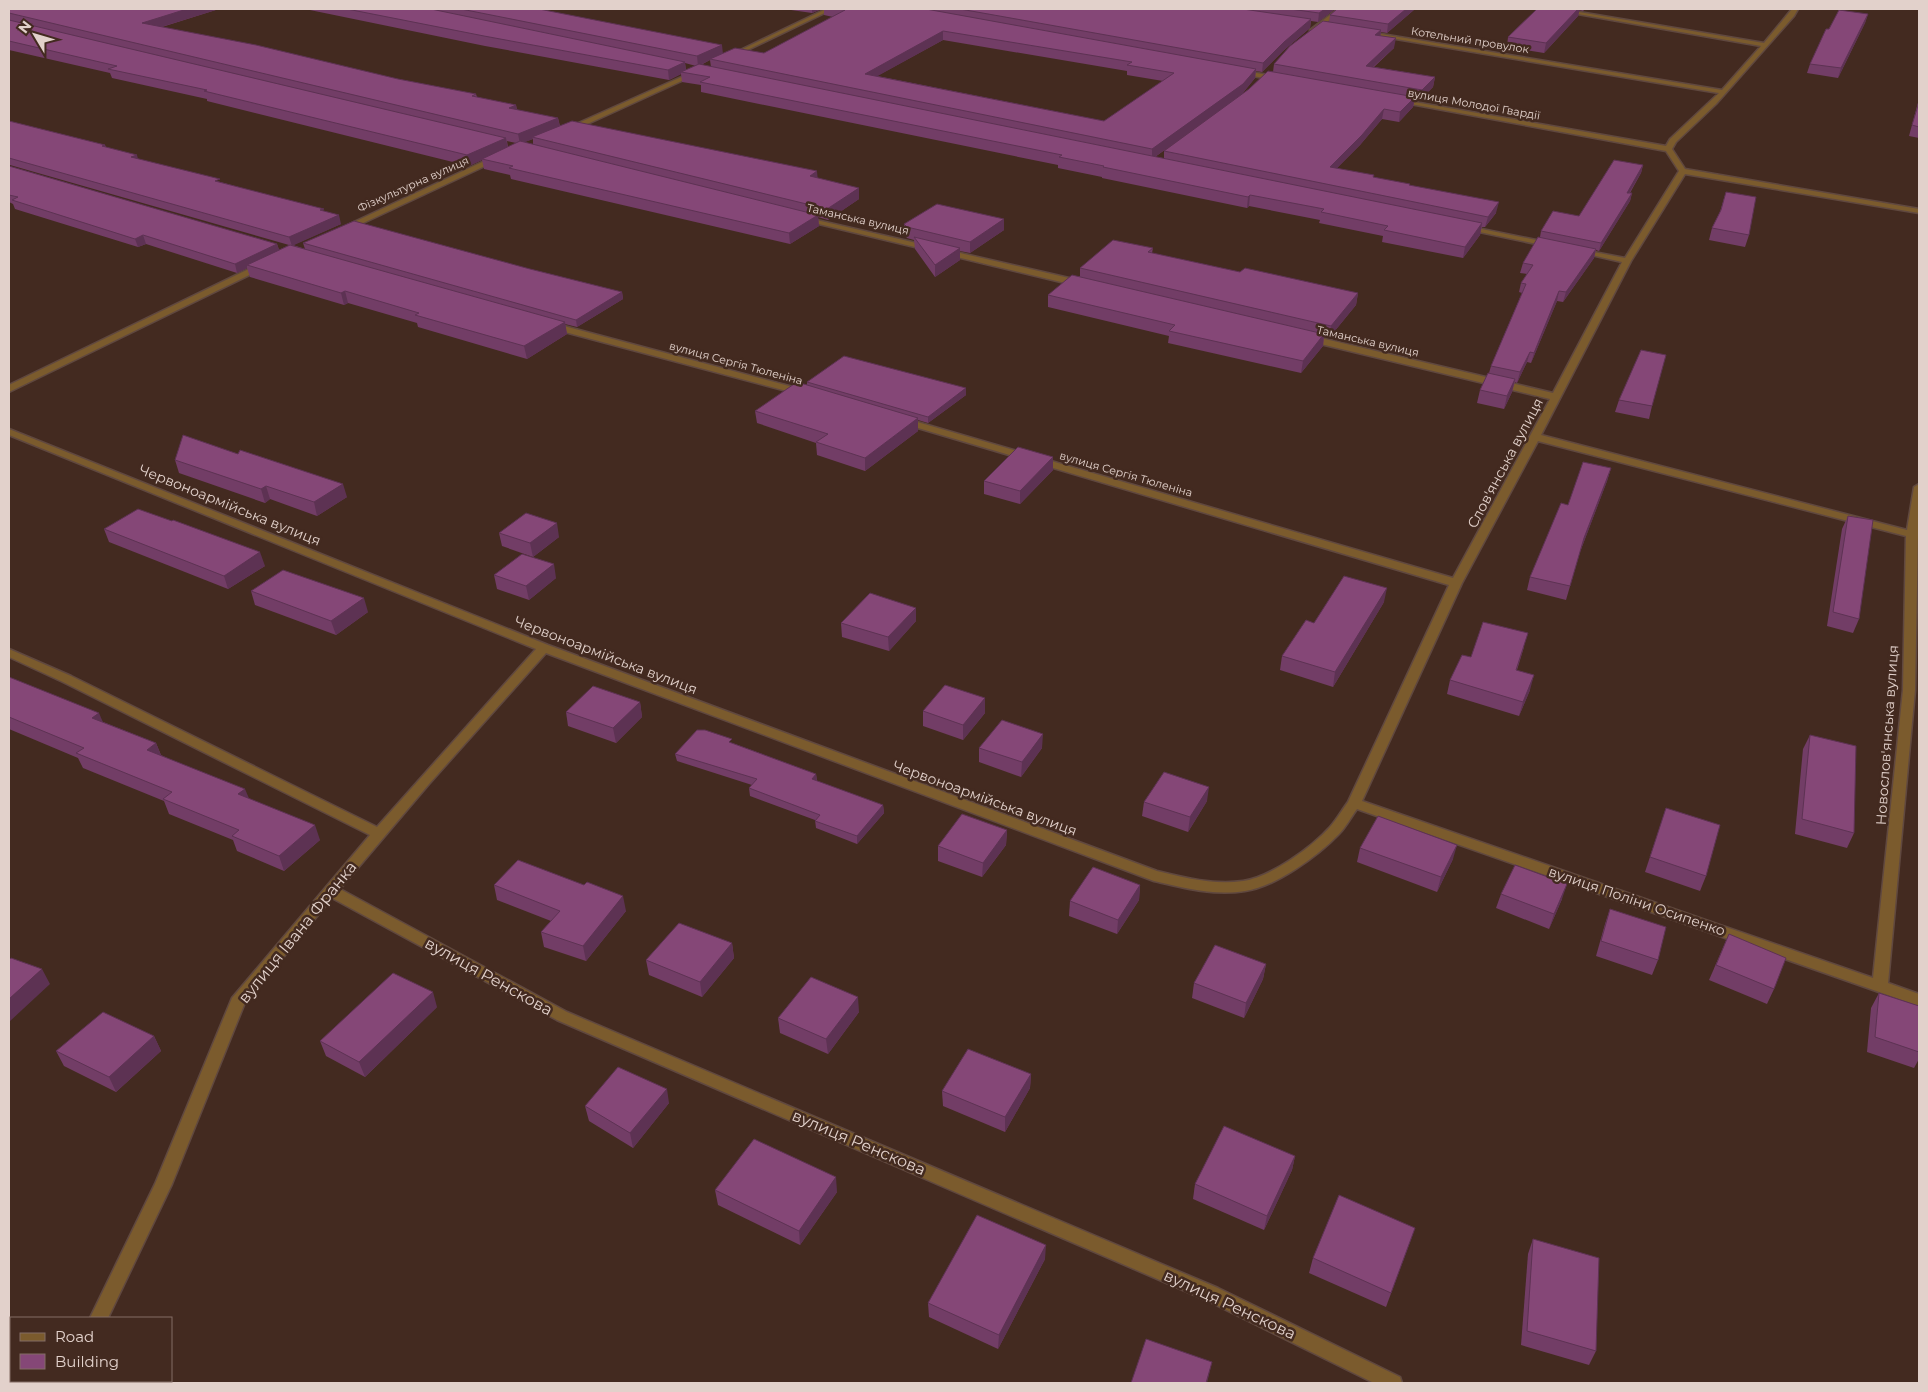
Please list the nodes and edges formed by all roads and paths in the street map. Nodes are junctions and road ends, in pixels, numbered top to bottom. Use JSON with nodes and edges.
{"nodes":[{"id":1,"x":830,"y":9,"type":"edge"},
{"id":2,"x":1341,"y":9,"type":"edge"},
{"id":3,"x":1554,"y":9,"type":"edge"},
{"id":4,"x":1795,"y":9,"type":"edge"},
{"id":5,"x":1308,"y":25,"type":"edge"},
{"id":6,"x":1318,"y":26,"type":"junction"},
{"id":7,"x":1328,"y":28,"type":"edge"},
{"id":8,"x":1377,"y":36,"type":"edge"},
{"id":9,"x":1305,"y":37,"type":"edge"},
{"id":10,"x":1766,"y":45,"type":"junction"},
{"id":11,"x":727,"y":58,"type":"edge"},
{"id":12,"x":692,"y":68,"type":"edge"},
{"id":13,"x":1269,"y":70,"type":"edge"},
{"id":14,"x":1235,"y":71,"type":"edge"},
{"id":15,"x":1262,"y":79,"type":"junction"},
{"id":16,"x":1283,"y":80,"type":"edge"},
{"id":17,"x":1724,"y":92,"type":"junction"},
{"id":18,"x":1389,"y":99,"type":"edge"},
{"id":19,"x":565,"y":131,"type":"edge"},
{"id":20,"x":1668,"y":149,"type":"junction"},
{"id":21,"x":503,"y":156,"type":"edge"},
{"id":22,"x":1683,"y":171,"type":"junction"},
{"id":23,"x":1919,"y":211,"type":"edge"},
{"id":24,"x":797,"y":216,"type":"edge"},
{"id":25,"x":1453,"y":225,"type":"edge"},
{"id":26,"x":336,"y":231,"type":"edge"},
{"id":27,"x":1559,"y":247,"type":"edge"},
{"id":28,"x":1569,"y":249,"type":"edge"},
{"id":29,"x":275,"y":260,"type":"edge"},
{"id":30,"x":1627,"y":261,"type":"junction"},
{"id":31,"x":1092,"y":286,"type":"edge"},
{"id":32,"x":543,"y":323,"type":"edge"},
{"id":33,"x":1295,"y":335,"type":"edge"},
{"id":34,"x":9,"y":389,"type":"edge"},
{"id":35,"x":816,"y":396,"type":"edge"},
{"id":36,"x":1556,"y":397,"type":"junction"},
{"id":37,"x":892,"y":418,"type":"edge"},
{"id":38,"x":9,"y":432,"type":"edge"},
{"id":39,"x":1535,"y":437,"type":"junction"},
{"id":40,"x":1919,"y":487,"type":"edge"},
{"id":41,"x":1916,"y":535,"type":"edge"},
{"id":42,"x":1456,"y":583,"type":"junction"},
{"id":43,"x":544,"y":648,"type":"junction"},
{"id":44,"x":9,"y":653,"type":"edge"},
{"id":45,"x":1354,"y":803,"type":"junction"},
{"id":46,"x":379,"y":834,"type":"junction"},
{"id":47,"x":1200,"y":886,"type":"joint"},
{"id":48,"x":330,"y":890,"type":"junction"},
{"id":49,"x":1880,"y":986,"type":"junction"},
{"id":50,"x":1919,"y":1000,"type":"edge"},
{"id":51,"x":100,"y":1317,"type":"edge"},
{"id":52,"x":1392,"y":1383,"type":"edge"}],
"edges":[{"from":1,"to":11,"type":"street"},
{"from":2,"to":6,"type":"street"},
{"from":3,"to":10,"type":"street"},
{"from":4,"to":10,"type":"street"},
{"from":5,"to":6,"type":"street"},
{"from":6,"to":7,"type":"street"},
{"from":6,"to":9,"type":"street"},
{"from":8,"to":17,"type":"street","name":"Котельний провулок"},
{"from":10,"to":17,"type":"street"},
{"from":12,"to":19,"type":"street"},
{"from":13,"to":15,"type":"street"},
{"from":14,"to":15,"type":"street"},
{"from":15,"to":16,"type":"street"},
{"from":17,"to":20,"type":"street"},
{"from":18,"to":20,"type":"street","name":"вулиця Молодої Гвардії"},
{"from":20,"to":22,"type":"street"},
{"from":21,"to":26,"type":"street","name":"Фізкультурна вулиця"},
{"from":22,"to":23,"type":"street"},
{"from":22,"to":30,"type":"street","name":"Слов'янська вулиця"},
{"from":24,"to":31,"type":"street","name":"Таманська вулиця"},
{"from":25,"to":27,"type":"street"},
{"from":28,"to":30,"type":"street"},
{"from":29,"to":34,"type":"street"},
{"from":30,"to":36,"type":"street","name":"Слов'янська вулиця"},
{"from":32,"to":35,"type":"street","name":"вулиця Сергія Тюленіна"},
{"from":33,"to":36,"type":"street","name":"Таманська вулиця"},
{"from":36,"to":39,"type":"street","name":"Слов'янська вулиця"},
{"from":37,"to":42,"type":"street","name":"вулиця Сергія Тюленіна"},
{"from":38,"to":43,"type":"street","name":"Червоноармійська вулиця"},
{"from":39,"to":41,"type":"street"},
{"from":39,"to":42,"type":"street","name":"Слов'янська вулиця"},
{"from":40,"to":41,"type":"street","name":"Новослов'янська вулиця"},
{"from":41,"to":49,"type":"street","name":"Новослов'янська вулиця"},
{"from":42,"to":45,"type":"street","name":"Слов'янська вулиця"},
{"from":43,"to":46,"type":"street","name":"вулиця Івана Франка"},
{"from":43,"to":47,"type":"street","name":"Червоноармійська вулиця"},
{"from":44,"to":46,"type":"street"},
{"from":45,"to":47,"type":"street","name":"Слов'янська вулиця"},
{"from":45,"to":49,"type":"street","name":"вулиця Поліни Осипенко"},
{"from":46,"to":48,"type":"street","name":"вулиця Івана Франка"},
{"from":48,"to":51,"type":"street","name":"вулиця Івана Франка"},
{"from":48,"to":52,"type":"street","name":"вулиця Ренскова"},
{"from":49,"to":50,"type":"street","name":"вулиця Поліни Осипенко"}]}
